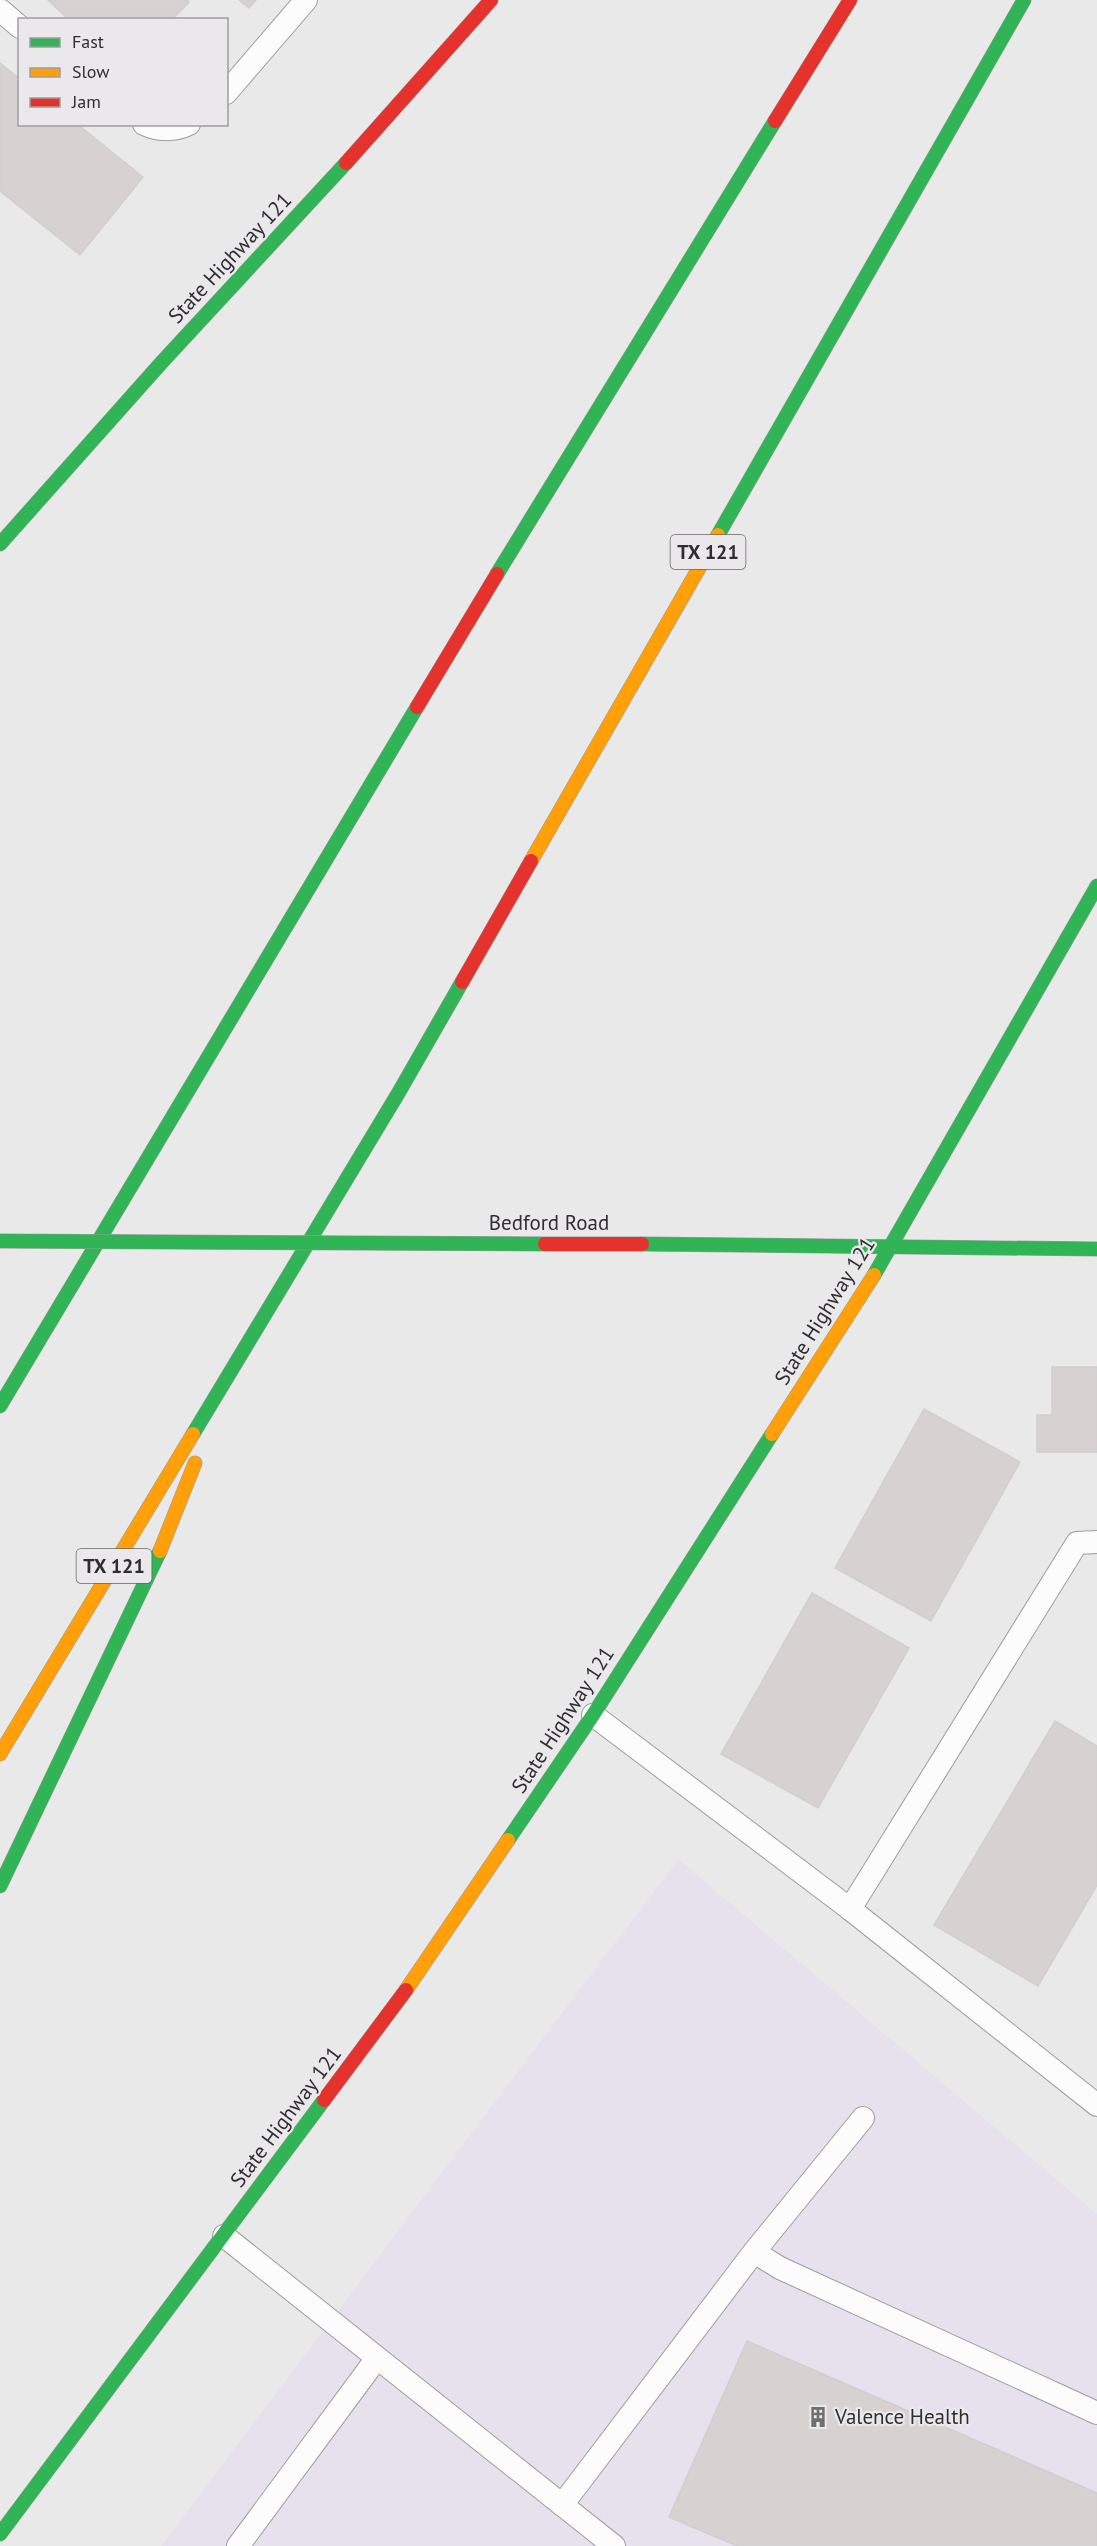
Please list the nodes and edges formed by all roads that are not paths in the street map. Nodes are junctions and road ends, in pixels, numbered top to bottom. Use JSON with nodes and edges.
{"nodes":[{"id":1,"x":306,"y":0,"type":"edge"},
{"id":2,"x":491,"y":0,"type":"edge"},
{"id":3,"x":850,"y":0,"type":"edge"},
{"id":4,"x":1034,"y":0,"type":"edge"},
{"id":5,"x":1020,"y":6,"type":"edge"},
{"id":6,"x":0,"y":10,"type":"edge"},
{"id":7,"x":18,"y":25,"type":"edge"},
{"id":8,"x":228,"y":91,"type":"edge"},
{"id":9,"x":148,"y":126,"type":"edge"},
{"id":10,"x":185,"y":126,"type":"edge"},
{"id":11,"x":0,"y":544,"type":"edge"},
{"id":12,"x":1097,"y":886,"type":"edge"},
{"id":13,"x":0,"y":1241,"type":"edge"},
{"id":14,"x":891,"y":1246,"type":"junction"},
{"id":15,"x":1097,"y":1249,"type":"edge"},
{"id":16,"x":228,"y":1378,"type":"junction"},
{"id":17,"x":0,"y":1406,"type":"edge"},
{"id":18,"x":1097,"y":1542,"type":"edge"},
{"id":19,"x":593,"y":1715,"type":"junction"},
{"id":20,"x":0,"y":1754,"type":"edge"},
{"id":21,"x":0,"y":1886,"type":"edge"},
{"id":22,"x":850,"y":1909,"type":"junction"},
{"id":23,"x":1097,"y":2104,"type":"edge"},
{"id":24,"x":863,"y":2118,"type":"dead end"},
{"id":25,"x":224,"y":2236,"type":"junction"},
{"id":26,"x":754,"y":2252,"type":"junction"},
{"id":27,"x":377,"y":2358,"type":"junction"},
{"id":28,"x":1097,"y":2413,"type":"edge"},
{"id":29,"x":562,"y":2505,"type":"junction"},
{"id":30,"x":0,"y":2534,"type":"edge"},
{"id":31,"x":238,"y":2546,"type":"edge"},
{"id":32,"x":614,"y":2546,"type":"edge"}],
"edges":[{"from":1,"to":8,"type":"lane"},
{"from":2,"to":11,"type":"main road","name":"State Highway 121"},
{"from":3,"to":17,"type":"main road"},
{"from":4,"to":5,"type":"main road"},
{"from":5,"to":16,"type":"main road","number":"TX 121"},
{"from":6,"to":7,"type":"lane"},
{"from":9,"to":10,"type":"lane"},
{"from":12,"to":14,"type":"main road","name":"State Highway 121"},
{"from":13,"to":14,"type":"main road","name":"Bedford Road","bridge":true},
{"from":14,"to":15,"type":"main road","name":"Bedford Road"},
{"from":14,"to":19,"type":"main road","name":"State Highway 121"},
{"from":16,"to":20,"type":"main road","number":"TX 121"},
{"from":16,"to":21,"type":"main road"},
{"from":18,"to":22,"type":"lane"},
{"from":19,"to":22,"type":"lane"},
{"from":19,"to":25,"type":"main road","name":"State Highway 121"},
{"from":22,"to":23,"type":"lane"},
{"from":24,"to":26,"type":"lane"},
{"from":25,"to":27,"type":"lane"},
{"from":25,"to":30,"type":"main road","name":"State Highway 121"},
{"from":26,"to":28,"type":"lane"},
{"from":26,"to":29,"type":"lane"},
{"from":27,"to":29,"type":"lane"},
{"from":27,"to":31,"type":"lane"},
{"from":29,"to":32,"type":"lane"}]}
